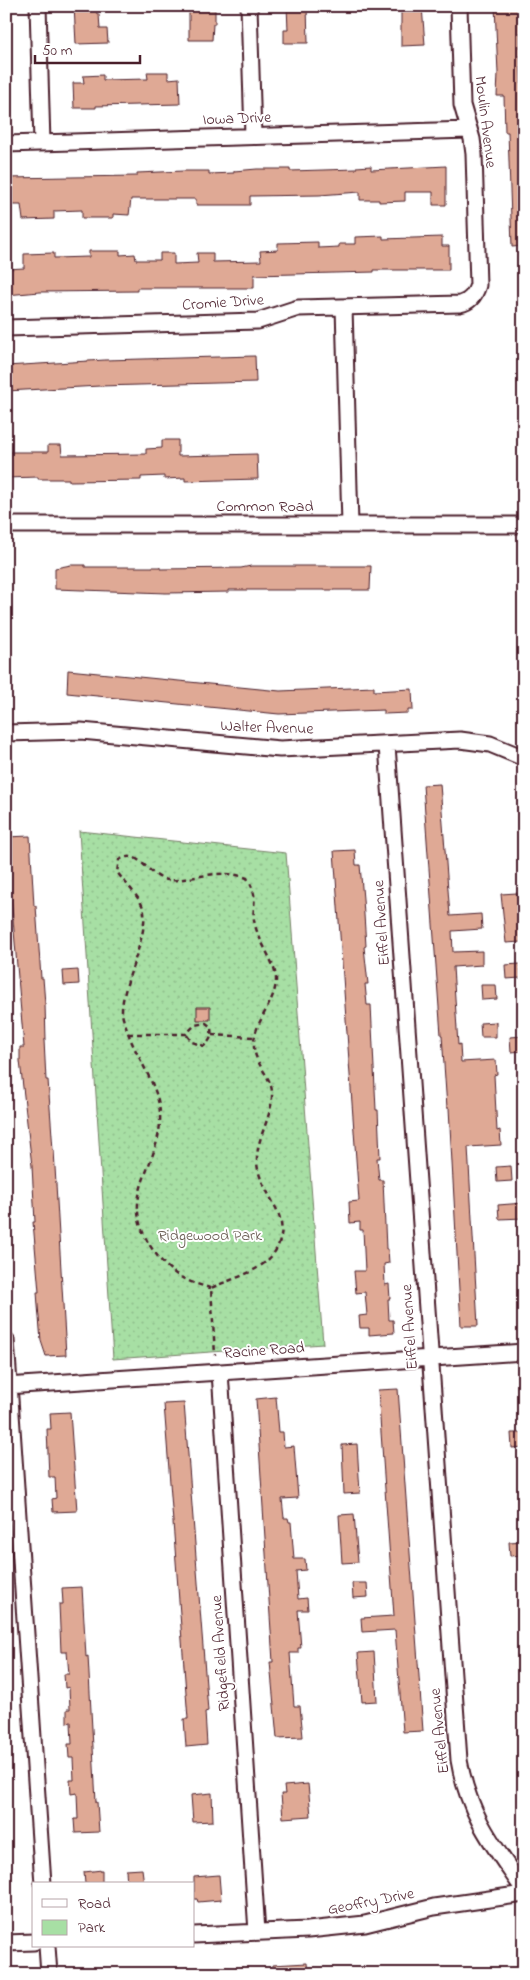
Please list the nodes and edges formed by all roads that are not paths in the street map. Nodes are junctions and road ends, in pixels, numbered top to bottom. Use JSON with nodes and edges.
{"nodes":[{"id":1,"x":38,"y":6,"type":"edge"},
{"id":2,"x":249,"y":6,"type":"edge"},
{"id":3,"x":459,"y":6,"type":"edge"},
{"id":4,"x":469,"y":130,"type":"junction"},
{"id":5,"x":253,"y":136,"type":"junction"},
{"id":6,"x":42,"y":142,"type":"junction"},
{"id":7,"x":6,"y":144,"type":"edge"},
{"id":8,"x":470,"y":299,"type":"joint"},
{"id":9,"x":344,"y":307,"type":"junction"},
{"id":10,"x":6,"y":328,"type":"edge"},
{"id":11,"x":6,"y":525,"type":"edge"},
{"id":12,"x":350,"y":525,"type":"junction"},
{"id":13,"x":524,"y":525,"type":"edge"},
{"id":14,"x":6,"y":733,"type":"edge"},
{"id":15,"x":387,"y":744,"type":"junction"},
{"id":16,"x":524,"y":758,"type":"edge"},
{"id":17,"x":6,"y":1340,"type":"edge"},
{"id":18,"x":524,"y":1352,"type":"edge"},
{"id":19,"x":430,"y":1359,"type":"junction"},
{"id":20,"x":220,"y":1372,"type":"junction"},
{"id":21,"x":8,"y":1386,"type":"edge"},
{"id":22,"x":43,"y":1882,"type":"edge"},
{"id":23,"x":524,"y":1890,"type":"edge"},
{"id":24,"x":524,"y":1894,"type":"edge"},
{"id":25,"x":258,"y":1932,"type":"junction"},
{"id":26,"x":195,"y":1935,"type":"edge"},
{"id":27,"x":32,"y":1942,"type":"edge"},
{"id":28,"x":6,"y":1943,"type":"edge"},
{"id":29,"x":47,"y":1948,"type":"edge"},
{"id":30,"x":49,"y":1974,"type":"edge"}],
"edges":[{"from":1,"to":6,"type":"street"},
{"from":2,"to":5,"type":"street"},
{"from":3,"to":4,"type":"street","name":"Moulin Avenue"},
{"from":4,"to":5,"type":"street","name":"Iowa Drive"},
{"from":4,"to":8,"type":"street","name":"Moulin Avenue"},
{"from":5,"to":6,"type":"street","name":"Iowa Drive"},
{"from":6,"to":7,"type":"street","name":"Iowa Drive"},
{"from":8,"to":9,"type":"street","name":"Cromie Drive"},
{"from":9,"to":10,"type":"street","name":"Cromie Drive"},
{"from":9,"to":12,"type":"street"},
{"from":11,"to":12,"type":"street","name":"Common Road"},
{"from":12,"to":13,"type":"street","name":"Common Road"},
{"from":14,"to":15,"type":"street","name":"Walter Avenue"},
{"from":15,"to":16,"type":"street","name":"Walter Avenue"},
{"from":15,"to":19,"type":"street","name":"Eiffel Avenue"},
{"from":17,"to":21,"type":"street"},
{"from":18,"to":19,"type":"street","name":"Racine Road"},
{"from":19,"to":20,"type":"street","name":"Racine Road"},
{"from":19,"to":23,"type":"street","name":"Eiffel Avenue"},
{"from":20,"to":21,"type":"street","name":"Racine Road"},
{"from":20,"to":25,"type":"street","name":"Ridgefield Avenue"},
{"from":21,"to":22,"type":"street"},
{"from":24,"to":25,"type":"street","name":"Geoffry Drive"},
{"from":25,"to":26,"type":"street","name":"Geoffry Drive"},
{"from":27,"to":28,"type":"street"},
{"from":29,"to":30,"type":"street"}]}
